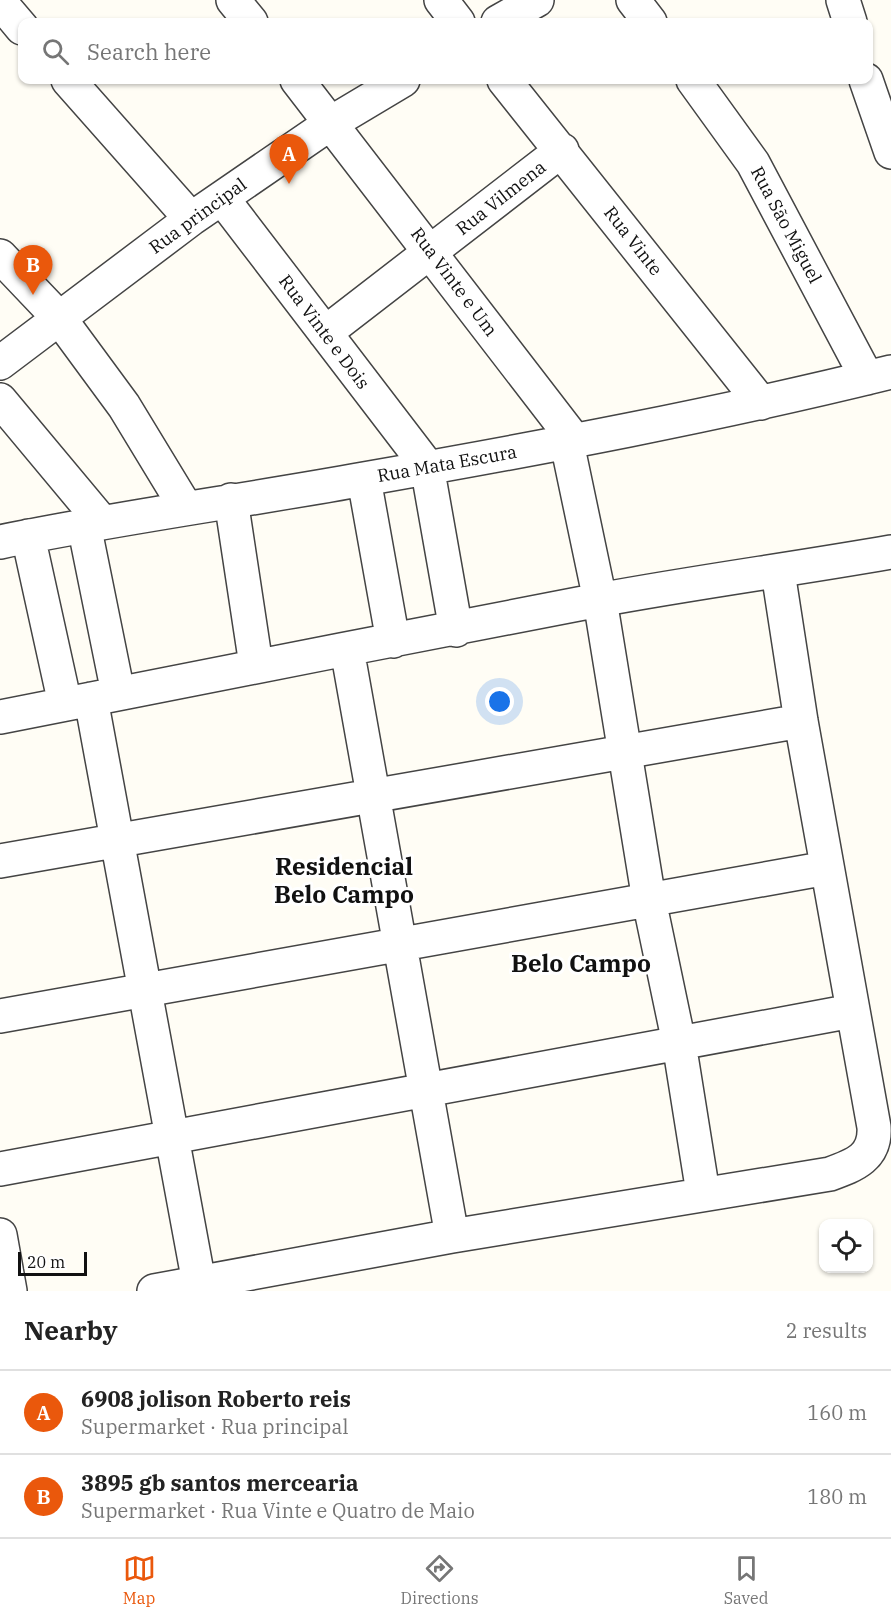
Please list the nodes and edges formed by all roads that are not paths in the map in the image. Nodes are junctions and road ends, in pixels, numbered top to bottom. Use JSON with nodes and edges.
{"nodes":[{"id":1,"x":233,"y":0,"type":"edge"},
{"id":2,"x":441,"y":0,"type":"edge"},
{"id":3,"x":537,"y":0,"type":"edge"},
{"id":4,"x":633,"y":0,"type":"edge"},
{"id":5,"x":843,"y":0,"type":"edge"},
{"id":6,"x":0,"y":3,"type":"edge"},
{"id":7,"x":248,"y":18,"type":"edge"},
{"id":8,"x":455,"y":18,"type":"edge"},
{"id":9,"x":505,"y":18,"type":"edge"},
{"id":10,"x":647,"y":18,"type":"edge"},
{"id":11,"x":849,"y":18,"type":"edge"},
{"id":12,"x":18,"y":23,"type":"edge"},
{"id":13,"x":72,"y":84,"type":"edge"},
{"id":14,"x":300,"y":84,"type":"edge"},
{"id":15,"x":396,"y":84,"type":"edge"},
{"id":16,"x":507,"y":84,"type":"edge"},
{"id":17,"x":696,"y":84,"type":"edge"},
{"id":18,"x":867,"y":84,"type":"edge"},
{"id":19,"x":332,"y":123,"type":"junction"},
{"id":20,"x":562,"y":150,"type":"junction"},
{"id":21,"x":891,"y":152,"type":"edge"},
{"id":22,"x":222,"y":198,"type":"junction"},
{"id":23,"x":191,"y":219,"type":"junction"},
{"id":24,"x":431,"y":252,"type":"junction"},
{"id":25,"x":0,"y":256,"type":"edge"},
{"id":26,"x":60,"y":319,"type":"junction"},
{"id":27,"x":325,"y":333,"type":"junction"},
{"id":28,"x":0,"y":363,"type":"edge"},
{"id":29,"x":879,"y":375,"type":"edge"},
{"id":30,"x":0,"y":400,"type":"edge"},
{"id":31,"x":761,"y":403,"type":"junction"},
{"id":32,"x":571,"y":442,"type":"junction"},
{"id":33,"x":427,"y":466,"type":"junction"},
{"id":34,"x":364,"y":479,"type":"junction"},
{"id":35,"x":231,"y":500,"type":"junction"},
{"id":36,"x":186,"y":507,"type":"junction"},
{"id":37,"x":92,"y":523,"type":"junction"},
{"id":38,"x":14,"y":539,"type":"edge"},
{"id":39,"x":891,"y":552,"type":"edge"},
{"id":40,"x":778,"y":572,"type":"junction"},
{"id":41,"x":600,"y":600,"type":"junction"},
{"id":42,"x":456,"y":630,"type":"junction"},
{"id":43,"x":393,"y":642,"type":"junction"},
{"id":44,"x":347,"y":649,"type":"junction"},
{"id":45,"x":256,"y":665,"type":"junction"},
{"id":46,"x":91,"y":699,"type":"junction"},
{"id":47,"x":0,"y":717,"type":"edge"},
{"id":48,"x":801,"y":721,"type":"junction"},
{"id":49,"x":624,"y":752,"type":"junction"},
{"id":50,"x":373,"y":796,"type":"junction"},
{"id":51,"x":117,"y":841,"type":"junction"},
{"id":52,"x":0,"y":861,"type":"edge"},
{"id":53,"x":827,"y":868,"type":"junction"},
{"id":54,"x":649,"y":900,"type":"junction"},
{"id":55,"x":401,"y":944,"type":"junction"},
{"id":56,"x":146,"y":990,"type":"junction"},
{"id":57,"x":852,"y":1011,"type":"junction"},
{"id":58,"x":0,"y":1016,"type":"edge"},
{"id":59,"x":679,"y":1043,"type":"junction"},
{"id":60,"x":426,"y":1090,"type":"junction"},
{"id":61,"x":172,"y":1137,"type":"junction"},
{"id":62,"x":0,"y":1169,"type":"edge"},
{"id":63,"x":703,"y":1193,"type":"junction"},
{"id":64,"x":0,"y":1236,"type":"edge"},
{"id":65,"x":452,"y":1236,"type":"junction"},
{"id":66,"x":199,"y":1283,"type":"junction"},
{"id":67,"x":10,"y":1291,"type":"edge"},
{"id":68,"x":154,"y":1291,"type":"edge"}],
"edges":[{"from":1,"to":7,"type":"street"},
{"from":2,"to":8,"type":"street"},
{"from":3,"to":9,"type":"street"},
{"from":4,"to":10,"type":"street"},
{"from":5,"to":11,"type":"street"},
{"from":6,"to":12,"type":"street"},
{"from":13,"to":23,"type":"street"},
{"from":14,"to":19,"type":"street","name":"Rua Vinte e Um"},
{"from":15,"to":19,"type":"street","name":"Rua principal"},
{"from":16,"to":20,"type":"street","name":"Rua Vinte"},
{"from":17,"to":29,"type":"street","name":"Rua São Miguel"},
{"from":18,"to":21,"type":"street"},
{"from":19,"to":22,"type":"street","name":"Rua principal"},
{"from":19,"to":24,"type":"street","name":"Rua Vinte e Um"},
{"from":20,"to":24,"type":"street","name":"Rua Vilmena"},
{"from":20,"to":31,"type":"street","name":"Rua Vinte"},
{"from":22,"to":23,"type":"street","name":"Rua principal"},
{"from":22,"to":27,"type":"street","name":"Rua Vinte e Dois"},
{"from":23,"to":26,"type":"street","name":"Rua principal"},
{"from":24,"to":27,"type":"street","name":"Rua Vilmena"},
{"from":24,"to":32,"type":"street","name":"Rua Vinte e Um"},
{"from":25,"to":26,"type":"street"},
{"from":26,"to":28,"type":"street","name":"Rua principal"},
{"from":26,"to":36,"type":"street"},
{"from":27,"to":33,"type":"street","name":"Rua Vinte e Dois"},
{"from":29,"to":31,"type":"street","name":"Rua Mata Escura"},
{"from":30,"to":37,"type":"street"},
{"from":31,"to":32,"type":"street","name":"Rua Mata Escura"},
{"from":32,"to":33,"type":"street","name":"Rua Mata Escura"},
{"from":32,"to":41,"type":"street"},
{"from":33,"to":34,"type":"street","name":"Rua Mata Escura"},
{"from":33,"to":42,"type":"street"},
{"from":34,"to":35,"type":"street","name":"Rua Mata Escura"},
{"from":34,"to":43,"type":"street"},
{"from":35,"to":36,"type":"street","name":"Rua Mata Escura"},
{"from":35,"to":45,"type":"street"},
{"from":36,"to":37,"type":"street","name":"Rua Mata Escura"},
{"from":37,"to":38,"type":"street","name":"Rua Mata Escura"},
{"from":37,"to":46,"type":"street"},
{"from":38,"to":46,"type":"street"},
{"from":39,"to":40,"type":"street"},
{"from":40,"to":41,"type":"street"},
{"from":40,"to":48,"type":"street"},
{"from":41,"to":42,"type":"street"},
{"from":41,"to":49,"type":"street"},
{"from":42,"to":43,"type":"street"},
{"from":43,"to":44,"type":"street"},
{"from":44,"to":45,"type":"street"},
{"from":44,"to":50,"type":"street"},
{"from":45,"to":46,"type":"street"},
{"from":46,"to":47,"type":"street"},
{"from":46,"to":51,"type":"street"},
{"from":48,"to":49,"type":"street"},
{"from":48,"to":53,"type":"street"},
{"from":49,"to":50,"type":"street"},
{"from":49,"to":54,"type":"street"},
{"from":50,"to":51,"type":"street"},
{"from":50,"to":55,"type":"street"},
{"from":51,"to":52,"type":"street"},
{"from":51,"to":56,"type":"street"},
{"from":53,"to":54,"type":"street"},
{"from":53,"to":57,"type":"street"},
{"from":54,"to":55,"type":"street"},
{"from":54,"to":59,"type":"street"},
{"from":55,"to":56,"type":"street"},
{"from":55,"to":60,"type":"street"},
{"from":56,"to":58,"type":"street"},
{"from":56,"to":61,"type":"street"},
{"from":57,"to":59,"type":"street"},
{"from":57,"to":63,"type":"street"},
{"from":59,"to":60,"type":"street"},
{"from":59,"to":63,"type":"street"},
{"from":60,"to":61,"type":"street"},
{"from":60,"to":65,"type":"street"},
{"from":61,"to":62,"type":"street"},
{"from":61,"to":66,"type":"street"},
{"from":63,"to":65,"type":"street"},
{"from":64,"to":67,"type":"street"},
{"from":65,"to":66,"type":"street"},
{"from":66,"to":68,"type":"street"}]}
